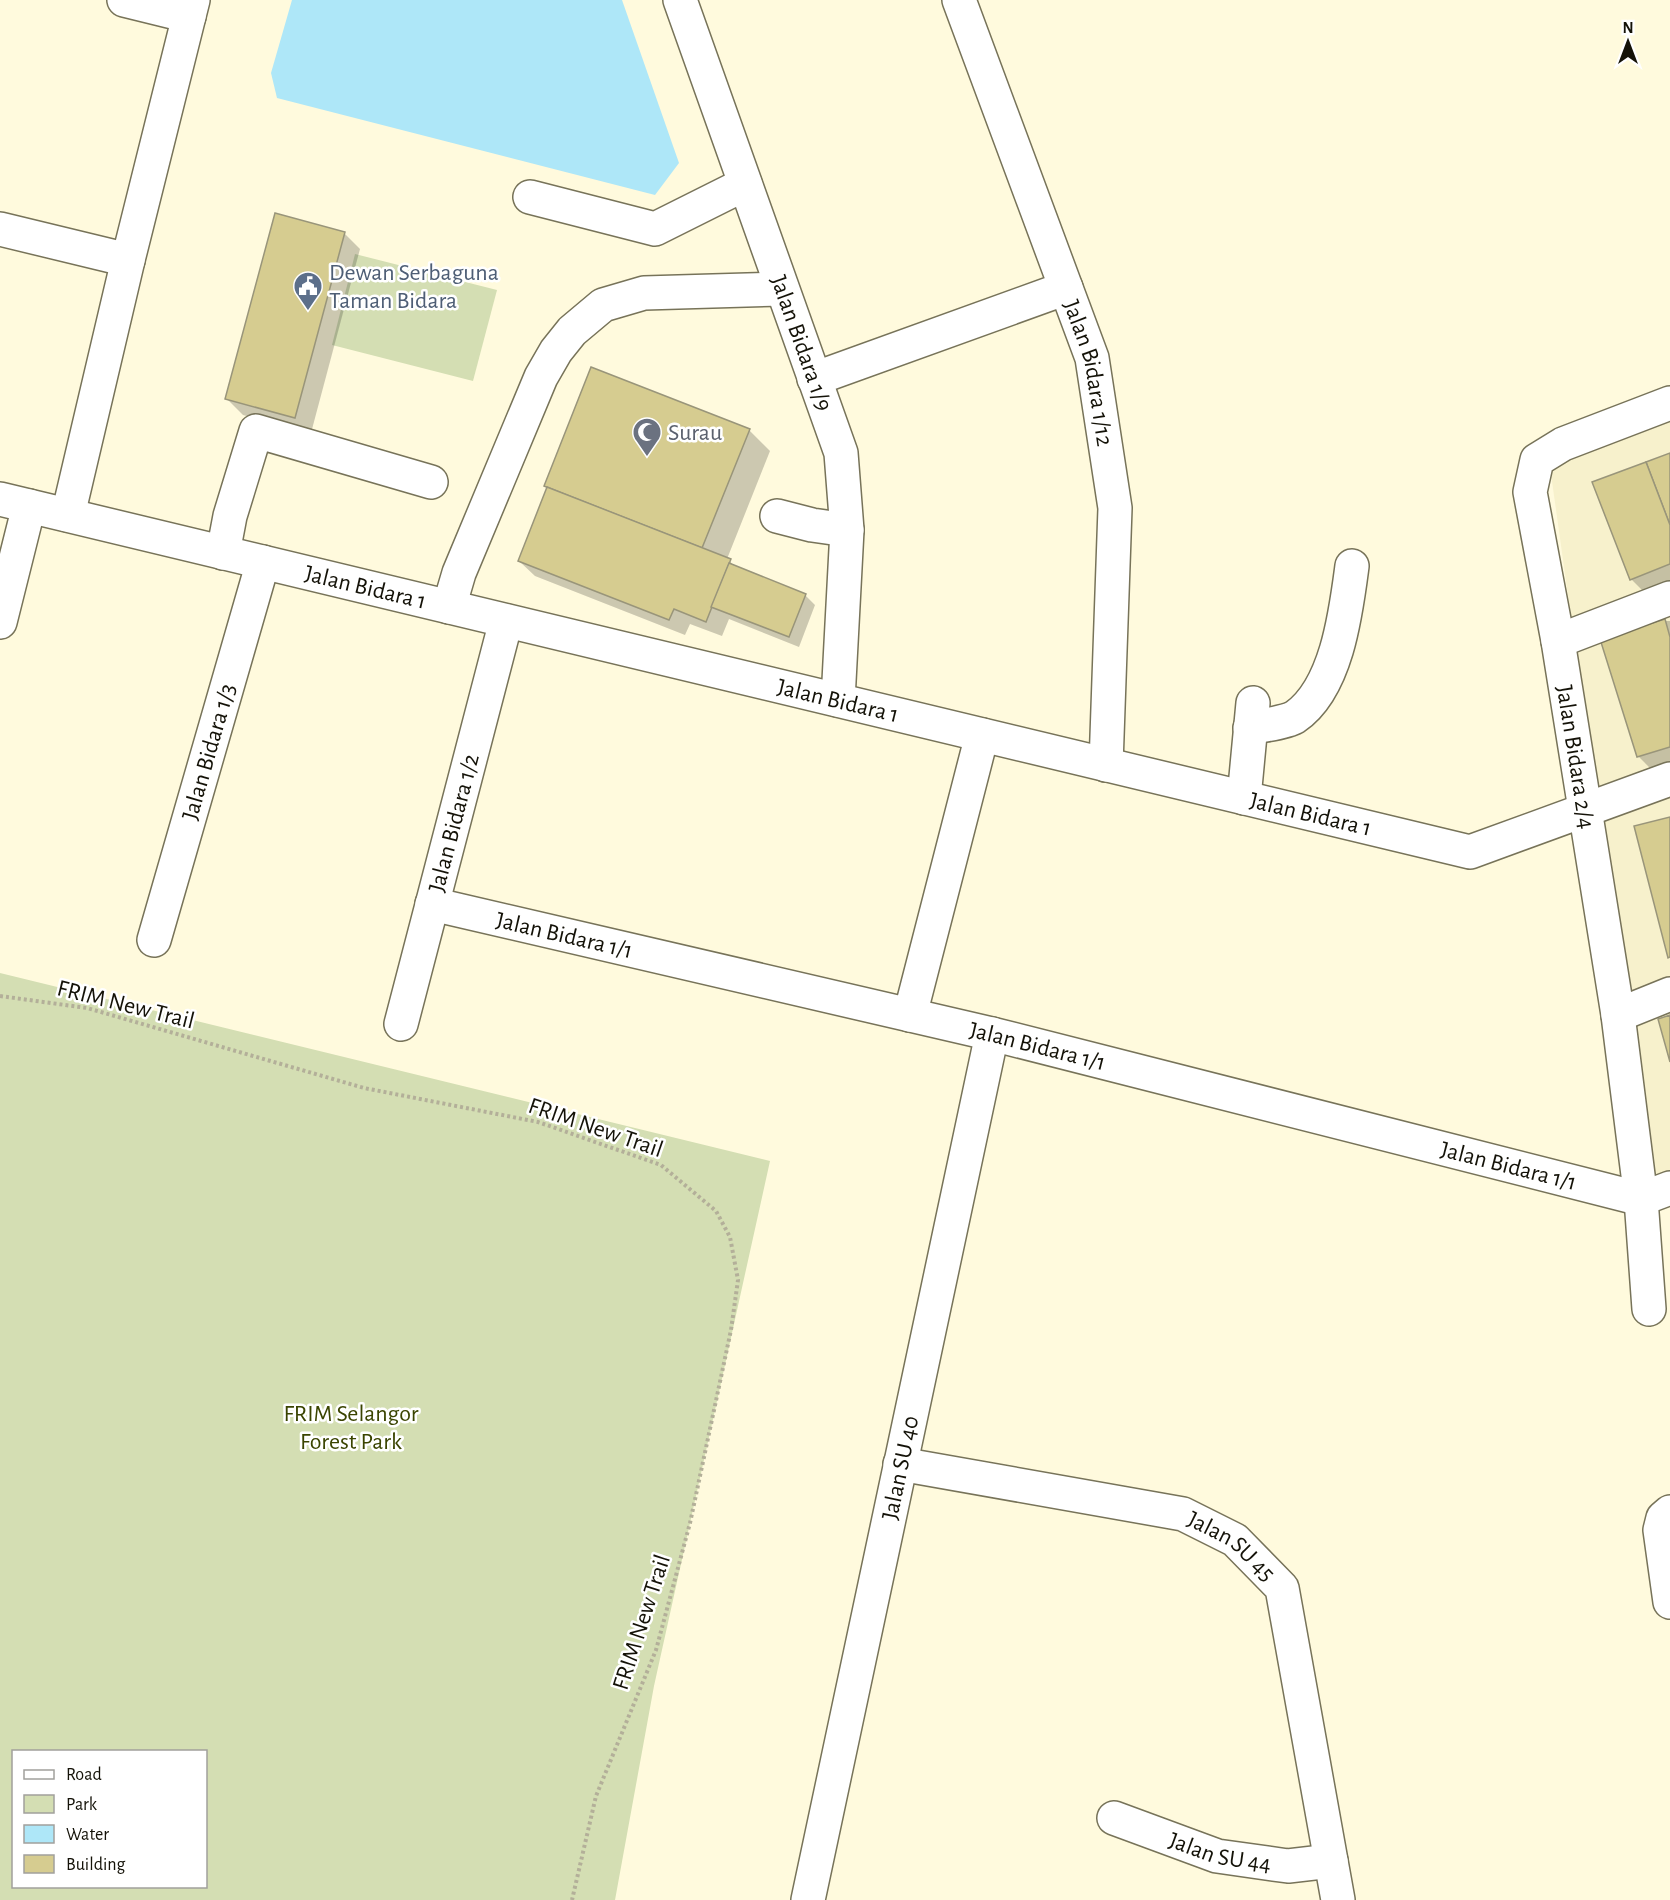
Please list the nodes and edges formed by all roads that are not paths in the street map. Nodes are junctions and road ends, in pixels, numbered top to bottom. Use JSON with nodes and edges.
{"nodes":[{"id":1,"x":124,"y":0,"type":"edge"},
{"id":2,"x":680,"y":0,"type":"edge"},
{"id":3,"x":959,"y":0,"type":"edge"},
{"id":4,"x":191,"y":8,"type":"edge"},
{"id":5,"x":745,"y":184,"type":"junction"},
{"id":6,"x":530,"y":197,"type":"dead end"},
{"id":7,"x":0,"y":229,"type":"edge"},
{"id":8,"x":128,"y":260,"type":"junction"},
{"id":9,"x":1066,"y":288,"type":"junction"},
{"id":10,"x":782,"y":289,"type":"junction"},
{"id":11,"x":814,"y":379,"type":"junction"},
{"id":12,"x":1670,"y":403,"type":"edge"},
{"id":13,"x":431,"y":482,"type":"dead end"},
{"id":14,"x":15,"y":503,"type":"edge"},
{"id":15,"x":68,"y":515,"type":"junction"},
{"id":16,"x":777,"y":516,"type":"dead end"},
{"id":17,"x":846,"y":530,"type":"junction"},
{"id":18,"x":223,"y":553,"type":"junction"},
{"id":19,"x":263,"y":562,"type":"junction"},
{"id":20,"x":1352,"y":566,"type":"dead end"},
{"id":21,"x":1670,"y":598,"type":"edge"},
{"id":22,"x":449,"y":607,"type":"junction"},
{"id":23,"x":506,"y":621,"type":"junction"},
{"id":24,"x":0,"y":622,"type":"edge"},
{"id":25,"x":1558,"y":641,"type":"junction"},
{"id":26,"x":838,"y":700,"type":"junction"},
{"id":27,"x":982,"y":735,"type":"junction"},
{"id":28,"x":1106,"y":765,"type":"junction"},
{"id":29,"x":1670,"y":779,"type":"edge"},
{"id":30,"x":1244,"y":798,"type":"junction"},
{"id":31,"x":1584,"y":810,"type":"junction"},
{"id":32,"x":432,"y":904,"type":"junction"},
{"id":33,"x":154,"y":940,"type":"dead end"},
{"id":34,"x":1670,"y":994,"type":"edge"},
{"id":35,"x":910,"y":1015,"type":"junction"},
{"id":36,"x":1618,"y":1015,"type":"junction"},
{"id":37,"x":401,"y":1024,"type":"dead end"},
{"id":38,"x":992,"y":1034,"type":"junction"},
{"id":39,"x":1655,"y":1193,"type":"edge"},
{"id":40,"x":1649,"y":1309,"type":"dead end"},
{"id":41,"x":900,"y":1464,"type":"junction"},
{"id":42,"x":1670,"y":1512,"type":"edge"},
{"id":43,"x":1670,"y":1602,"type":"edge"},
{"id":44,"x":1114,"y":1818,"type":"dead end"},
{"id":45,"x":1331,"y":1861,"type":"junction"},
{"id":46,"x":808,"y":1900,"type":"edge"},
{"id":47,"x":1338,"y":1900,"type":"edge"}],
"edges":[{"from":1,"to":4,"type":"street"},
{"from":2,"to":5,"type":"street","name":"Jalan Bidara 1/9"},
{"from":3,"to":9,"type":"street","name":"Jalan Bidara 1/12"},
{"from":4,"to":8,"type":"street"},
{"from":5,"to":6,"type":"street"},
{"from":5,"to":10,"type":"street","name":"Jalan Bidara 1/9"},
{"from":7,"to":8,"type":"street"},
{"from":8,"to":15,"type":"street"},
{"from":9,"to":11,"type":"street"},
{"from":9,"to":28,"type":"street","name":"Jalan Bidara 1/12"},
{"from":10,"to":11,"type":"street","name":"Jalan Bidara 1/9"},
{"from":10,"to":22,"type":"street"},
{"from":11,"to":17,"type":"street","name":"Jalan Bidara 1/9"},
{"from":12,"to":25,"type":"street","name":"Jalan Bidara 2/4"},
{"from":13,"to":18,"type":"street"},
{"from":14,"to":15,"type":"street","name":"Jalan Bidara 1"},
{"from":14,"to":24,"type":"street"},
{"from":15,"to":18,"type":"street","name":"Jalan Bidara 1"},
{"from":16,"to":17,"type":"street"},
{"from":17,"to":26,"type":"street","name":"Jalan Bidara 1/9"},
{"from":18,"to":19,"type":"street","name":"Jalan Bidara 1"},
{"from":19,"to":22,"type":"street","name":"Jalan Bidara 1"},
{"from":19,"to":33,"type":"street","name":"Jalan Bidara 1/3"},
{"from":20,"to":30,"type":"street"},
{"from":21,"to":25,"type":"street"},
{"from":22,"to":23,"type":"street","name":"Jalan Bidara 1"},
{"from":23,"to":26,"type":"street","name":"Jalan Bidara 1"},
{"from":23,"to":32,"type":"street","name":"Jalan Bidara 1/2"},
{"from":25,"to":31,"type":"street","name":"Jalan Bidara 2/4"},
{"from":26,"to":27,"type":"street","name":"Jalan Bidara 1"},
{"from":27,"to":28,"type":"street","name":"Jalan Bidara 1"},
{"from":27,"to":35,"type":"street"},
{"from":28,"to":30,"type":"street","name":"Jalan Bidara 1"},
{"from":29,"to":31,"type":"street","name":"Jalan Bidara 1"},
{"from":30,"to":31,"type":"street","name":"Jalan Bidara 1"},
{"from":31,"to":36,"type":"street","name":"Jalan Bidara 2/4"},
{"from":32,"to":35,"type":"street","name":"Jalan Bidara 1/1"},
{"from":32,"to":37,"type":"street","name":"Jalan Bidara 1/2"},
{"from":34,"to":36,"type":"street"},
{"from":35,"to":38,"type":"street","name":"Jalan Bidara 1/1"},
{"from":36,"to":39,"type":"street","name":"Jalan Bidara 2/4"},
{"from":38,"to":39,"type":"street","name":"Jalan Bidara 1/1"},
{"from":38,"to":41,"type":"street","name":"Jalan SU 40"},
{"from":39,"to":40,"type":"street","name":"Jalan Bidara 2/4"},
{"from":41,"to":45,"type":"street","name":"Jalan SU 45"},
{"from":41,"to":46,"type":"street","name":"Jalan SU 40"},
{"from":42,"to":43,"type":"street"},
{"from":44,"to":45,"type":"street","name":"Jalan SU 44"},
{"from":45,"to":47,"type":"street","name":"Jalan SU 45"}]}
